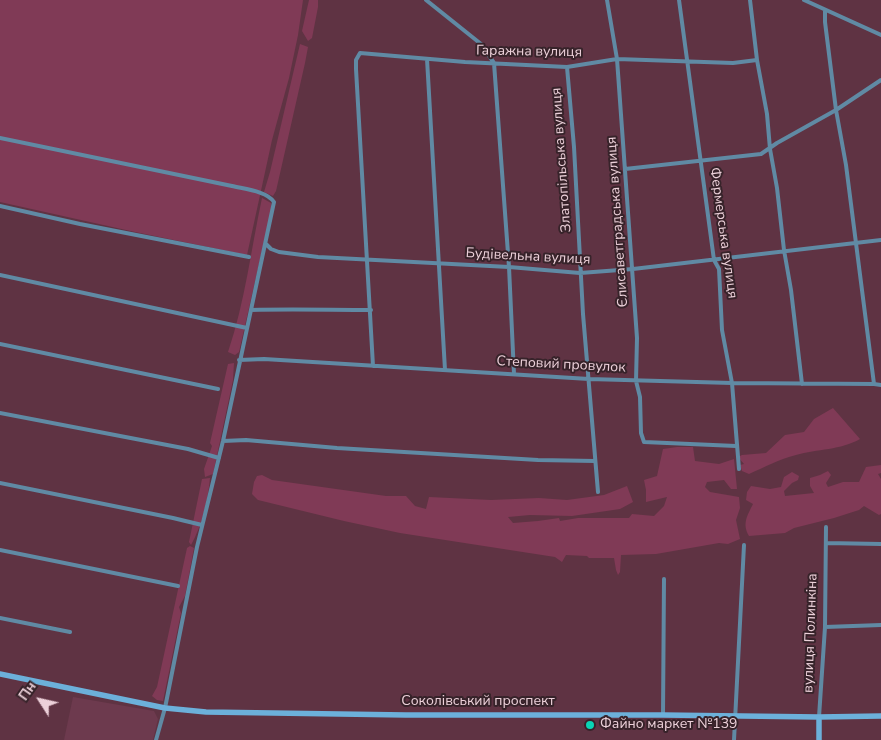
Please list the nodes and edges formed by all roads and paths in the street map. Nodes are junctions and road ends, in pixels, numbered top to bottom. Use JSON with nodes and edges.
{"nodes":[{"id":1,"x":426,"y":0,"type":"edge"},
{"id":2,"x":607,"y":0,"type":"edge"},
{"id":3,"x":679,"y":0,"type":"edge"},
{"id":4,"x":750,"y":0,"type":"edge"},
{"id":5,"x":804,"y":0,"type":"edge"},
{"id":6,"x":825,"y":10,"type":"junction"},
{"id":7,"x":881,"y":35,"type":"edge"},
{"id":8,"x":427,"y":59,"type":"junction"},
{"id":9,"x":617,"y":59,"type":"junction"},
{"id":10,"x":758,"y":60,"type":"junction"},
{"id":11,"x":688,"y":62,"type":"junction"},
{"id":12,"x":494,"y":63,"type":"junction"},
{"id":13,"x":567,"y":67,"type":"junction"},
{"id":14,"x":881,"y":80,"type":"edge"},
{"id":15,"x":836,"y":110,"type":"junction"},
{"id":16,"x":0,"y":138,"type":"edge"},
{"id":17,"x":770,"y":149,"type":"junction"},
{"id":18,"x":701,"y":162,"type":"junction"},
{"id":19,"x":625,"y":169,"type":"junction"},
{"id":20,"x":0,"y":206,"type":"edge"},
{"id":21,"x":881,"y":240,"type":"edge"},
{"id":22,"x":855,"y":242,"type":"junction"},
{"id":23,"x":266,"y":244,"type":"junction"},
{"id":24,"x":784,"y":250,"type":"junction"},
{"id":25,"x":249,"y":257,"type":"dead end"},
{"id":26,"x":368,"y":260,"type":"junction"},
{"id":27,"x":714,"y":260,"type":"junction"},
{"id":28,"x":439,"y":264,"type":"junction"},
{"id":29,"x":509,"y":267,"type":"junction"},
{"id":30,"x":633,"y":269,"type":"junction"},
{"id":31,"x":580,"y":273,"type":"junction"},
{"id":32,"x":0,"y":275,"type":"edge"},
{"id":33,"x":251,"y":310,"type":"junction"},
{"id":34,"x":371,"y":310,"type":"junction"},
{"id":35,"x":247,"y":328,"type":"junction"},
{"id":36,"x":0,"y":344,"type":"edge"},
{"id":37,"x":239,"y":360,"type":"junction"},
{"id":38,"x":373,"y":366,"type":"junction"},
{"id":39,"x":445,"y":370,"type":"junction"},
{"id":40,"x":514,"y":374,"type":"junction"},
{"id":41,"x":589,"y":379,"type":"junction"},
{"id":42,"x":636,"y":381,"type":"junction"},
{"id":43,"x":732,"y":384,"type":"junction"},
{"id":44,"x":802,"y":384,"type":"junction"},
{"id":45,"x":874,"y":384,"type":"junction"},
{"id":46,"x":881,"y":385,"type":"edge"},
{"id":47,"x":218,"y":389,"type":"dead end"},
{"id":48,"x":0,"y":413,"type":"edge"},
{"id":49,"x":223,"y":441,"type":"junction"},
{"id":50,"x":736,"y":446,"type":"junction"},
{"id":51,"x":219,"y":458,"type":"junction"},
{"id":52,"x":595,"y":461,"type":"junction"},
{"id":53,"x":739,"y":469,"type":"dead end"},
{"id":54,"x":0,"y":483,"type":"edge"},
{"id":55,"x":598,"y":492,"type":"dead end"},
{"id":56,"x":202,"y":525,"type":"junction"},
{"id":57,"x":826,"y":527,"type":"dead end"},
{"id":58,"x":826,"y":543,"type":"junction"},
{"id":59,"x":881,"y":544,"type":"edge"},
{"id":60,"x":744,"y":545,"type":"dead end"},
{"id":61,"x":0,"y":550,"type":"edge"},
{"id":62,"x":664,"y":579,"type":"dead end"},
{"id":63,"x":178,"y":586,"type":"dead end"},
{"id":64,"x":0,"y":618,"type":"edge"},
{"id":65,"x":881,"y":625,"type":"edge"},
{"id":66,"x":825,"y":627,"type":"junction"},
{"id":67,"x":70,"y":632,"type":"dead end"},
{"id":68,"x":0,"y":674,"type":"edge"},
{"id":69,"x":165,"y":708,"type":"junction"},
{"id":70,"x":663,"y":715,"type":"junction"},
{"id":71,"x":734,"y":716,"type":"junction"},
{"id":72,"x":881,"y":716,"type":"edge"},
{"id":73,"x":820,"y":717,"type":"junction"},
{"id":74,"x":156,"y":740,"type":"edge"},
{"id":75,"x":734,"y":740,"type":"edge"},
{"id":76,"x":819,"y":740,"type":"edge"}],
"edges":[{"from":1,"to":12,"type":"street"},
{"from":2,"to":9,"type":"street","name":"Єлисаветградська вулиця"},
{"from":3,"to":11,"type":"street","name":"Фермерська вулиця"},
{"from":4,"to":10,"type":"street"},
{"from":5,"to":6,"type":"street"},
{"from":6,"to":7,"type":"street"},
{"from":6,"to":15,"type":"street"},
{"from":8,"to":12,"type":"street","name":"Гаражна вулиця"},
{"from":8,"to":26,"type":"street","name":"Гаражна вулиця"},
{"from":8,"to":28,"type":"street"},
{"from":9,"to":11,"type":"street","name":"Гаражна вулиця"},
{"from":9,"to":13,"type":"street","name":"Гаражна вулиця"},
{"from":9,"to":19,"type":"street","name":"Єлисаветградська вулиця"},
{"from":10,"to":11,"type":"street","name":"Гаражна вулиця"},
{"from":10,"to":17,"type":"street"},
{"from":11,"to":18,"type":"street","name":"Фермерська вулиця"},
{"from":12,"to":13,"type":"street","name":"Гаражна вулиця"},
{"from":12,"to":29,"type":"street"},
{"from":13,"to":31,"type":"street","name":"Златопільська вулиця"},
{"from":14,"to":15,"type":"street"},
{"from":15,"to":17,"type":"street"},
{"from":15,"to":22,"type":"street"},
{"from":16,"to":23,"type":"street"},
{"from":17,"to":18,"type":"street"},
{"from":17,"to":24,"type":"street"},
{"from":18,"to":19,"type":"street"},
{"from":18,"to":27,"type":"street","name":"Фермерська вулиця"},
{"from":19,"to":30,"type":"street","name":"Єлисаветградська вулиця"},
{"from":20,"to":25,"type":"street"},
{"from":21,"to":22,"type":"street","name":"Будівельна вулиця"},
{"from":22,"to":24,"type":"street","name":"Будівельна вулиця"},
{"from":22,"to":45,"type":"street"},
{"from":23,"to":26,"type":"street","name":"Будівельна вулиця"},
{"from":23,"to":33,"type":"street"},
{"from":24,"to":27,"type":"street","name":"Будівельна вулиця"},
{"from":24,"to":44,"type":"street"},
{"from":26,"to":28,"type":"street","name":"Будівельна вулиця"},
{"from":26,"to":34,"type":"street"},
{"from":27,"to":30,"type":"street","name":"Будівельна вулиця"},
{"from":27,"to":43,"type":"street","name":"Фермерська вулиця"},
{"from":28,"to":29,"type":"street","name":"Будівельна вулиця"},
{"from":28,"to":39,"type":"street"},
{"from":29,"to":31,"type":"street","name":"Будівельна вулиця"},
{"from":29,"to":40,"type":"street"},
{"from":30,"to":31,"type":"street","name":"Будівельна вулиця"},
{"from":30,"to":42,"type":"street","name":"Єлисаветградська вулиця"},
{"from":31,"to":41,"type":"street","name":"Златопільська вулиця"},
{"from":32,"to":35,"type":"street"},
{"from":33,"to":34,"type":"street"},
{"from":33,"to":35,"type":"street"},
{"from":34,"to":38,"type":"street"},
{"from":35,"to":37,"type":"street"},
{"from":36,"to":47,"type":"street"},
{"from":37,"to":38,"type":"street","name":"Степовий провулок"},
{"from":37,"to":49,"type":"street"},
{"from":38,"to":39,"type":"street","name":"Степовий провулок"},
{"from":39,"to":40,"type":"street","name":"Степовий провулок"},
{"from":40,"to":41,"type":"street","name":"Степовий провулок"},
{"from":41,"to":42,"type":"street","name":"Степовий провулок"},
{"from":41,"to":52,"type":"street","name":"Златопільська вулиця"},
{"from":42,"to":43,"type":"street","name":"Степовий провулок"},
{"from":42,"to":50,"type":"street","name":"Єлисаветградська вулиця"},
{"from":43,"to":44,"type":"street","name":"Степовий провулок"},
{"from":43,"to":50,"type":"street","name":"Фермерська вулиця"},
{"from":44,"to":45,"type":"street","name":"Степовий провулок"},
{"from":45,"to":46,"type":"street","name":"Степовий провулок"},
{"from":48,"to":51,"type":"street"},
{"from":49,"to":51,"type":"street"},
{"from":49,"to":52,"type":"street"},
{"from":50,"to":53,"type":"street","name":"Фермерська вулиця"},
{"from":51,"to":56,"type":"street"},
{"from":52,"to":55,"type":"street","name":"Златопільська вулиця"},
{"from":54,"to":56,"type":"street"},
{"from":56,"to":69,"type":"street"},
{"from":57,"to":58,"type":"street","name":"вулиця Полинкіна"},
{"from":58,"to":59,"type":"street"},
{"from":58,"to":66,"type":"street","name":"вулиця Полинкіна"},
{"from":60,"to":71,"type":"street"},
{"from":61,"to":63,"type":"street"},
{"from":62,"to":70,"type":"street"},
{"from":64,"to":67,"type":"street"},
{"from":65,"to":66,"type":"street"},
{"from":66,"to":73,"type":"street","name":"вулиця Полинкіна"},
{"from":68,"to":69,"type":"street","name":"Соколівський проспект"},
{"from":69,"to":70,"type":"street","name":"Соколівський проспект"},
{"from":69,"to":74,"type":"street"},
{"from":70,"to":71,"type":"street","name":"Соколівський проспект"},
{"from":71,"to":73,"type":"street","name":"Соколівський проспект"},
{"from":71,"to":75,"type":"street"},
{"from":72,"to":73,"type":"street","name":"Соколівський проспект"},
{"from":73,"to":76,"type":"street","name":"вулиця Полинкіна"}]}
